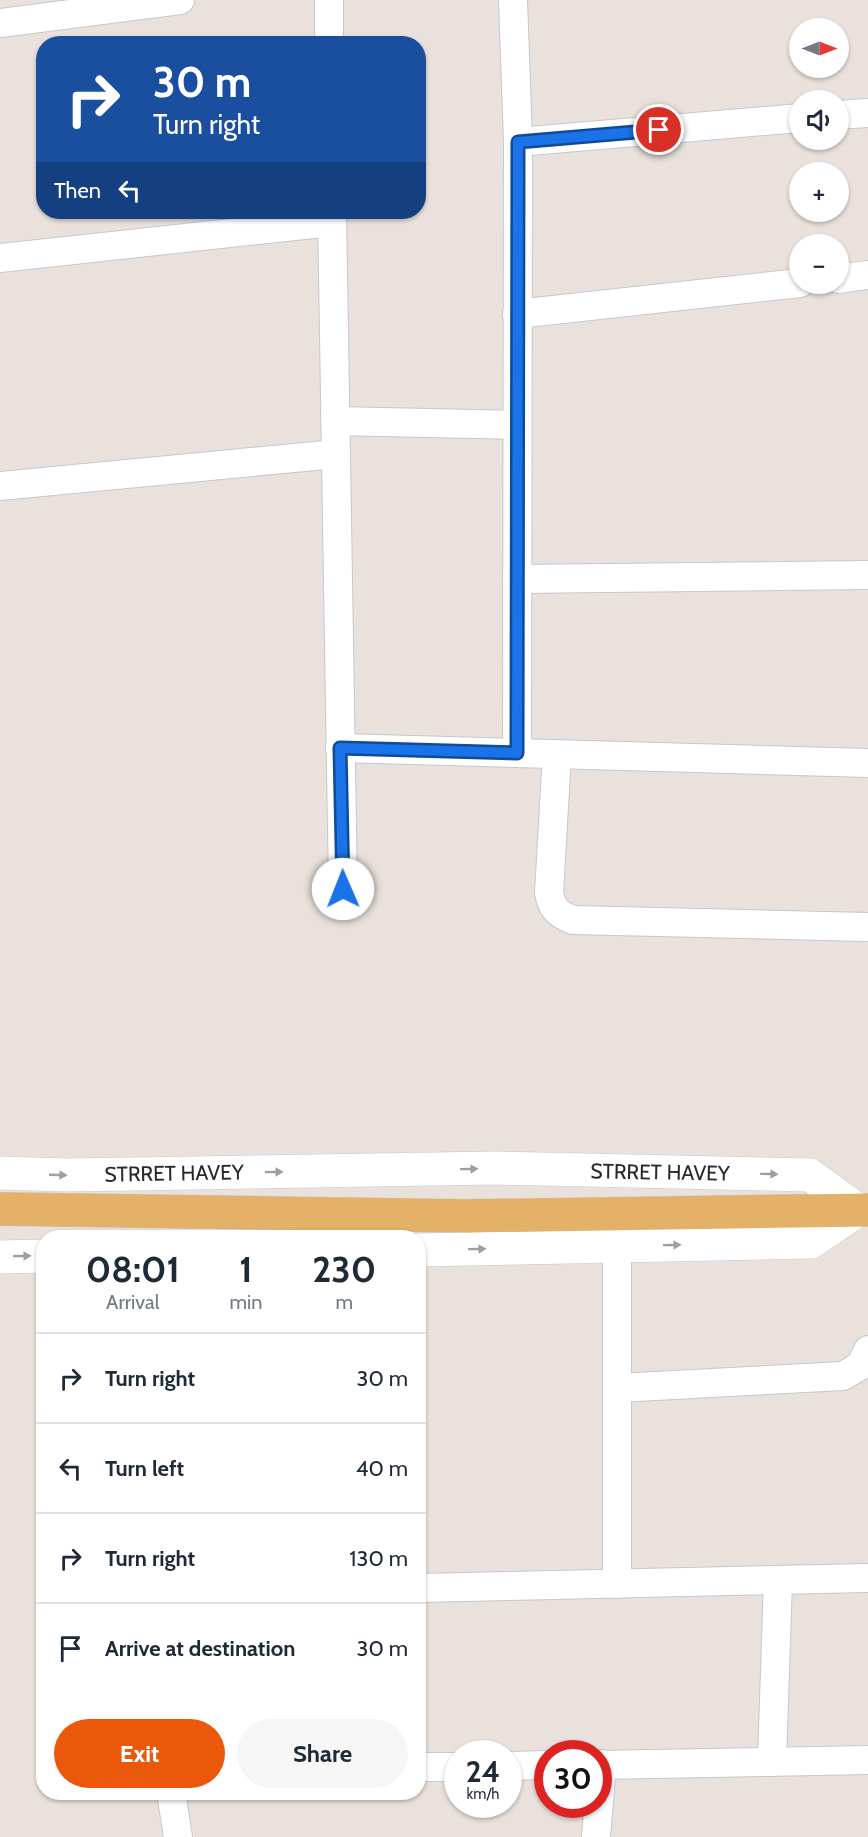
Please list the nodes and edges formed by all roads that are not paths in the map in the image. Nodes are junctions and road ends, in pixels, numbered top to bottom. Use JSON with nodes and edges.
{"nodes":[{"id":1,"x":180,"y":0,"type":"edge"},
{"id":2,"x":328,"y":0,"type":"edge"},
{"id":3,"x":513,"y":0,"type":"edge"},
{"id":4,"x":0,"y":22,"type":"edge"},
{"id":5,"x":329,"y":36,"type":"edge"},
{"id":6,"x":868,"y":112,"type":"edge"},
{"id":7,"x":849,"y":114,"type":"edge"},
{"id":8,"x":789,"y":119,"type":"edge"},
{"id":9,"x":518,"y":142,"type":"junction"},
{"id":10,"x":316,"y":219,"type":"edge"},
{"id":11,"x":332,"y":219,"type":"edge"},
{"id":12,"x":0,"y":258,"type":"edge"},
{"id":13,"x":868,"y":275,"type":"edge"},
{"id":14,"x":849,"y":278,"type":"edge"},
{"id":15,"x":789,"y":284,"type":"edge"},
{"id":16,"x":517,"y":314,"type":"junction"},
{"id":17,"x":335,"y":421,"type":"junction"},
{"id":18,"x":517,"y":425,"type":"junction"},
{"id":19,"x":336,"y":454,"type":"junction"},
{"id":20,"x":0,"y":486,"type":"edge"},
{"id":21,"x":868,"y":575,"type":"edge"},
{"id":22,"x":517,"y":579,"type":"junction"},
{"id":23,"x":340,"y":748,"type":"junction"},
{"id":24,"x":517,"y":753,"type":"junction"},
{"id":25,"x":557,"y":754,"type":"junction"},
{"id":26,"x":868,"y":763,"type":"edge"},
{"id":27,"x":343,"y":889,"type":"dead end"},
{"id":28,"x":868,"y":927,"type":"edge"},
{"id":29,"x":0,"y":1173,"type":"edge"},
{"id":30,"x":0,"y":1209,"type":"edge"},
{"id":31,"x":863,"y":1210,"type":"edge"},
{"id":32,"x":617,"y":1246,"type":"junction"},
{"id":33,"x":426,"y":1250,"type":"edge"},
{"id":34,"x":36,"y":1256,"type":"edge"},
{"id":35,"x":0,"y":1257,"type":"edge"},
{"id":36,"x":868,"y":1350,"type":"edge"},
{"id":37,"x":617,"y":1388,"type":"junction"},
{"id":38,"x":868,"y":1578,"type":"edge"},
{"id":39,"x":778,"y":1580,"type":"junction"},
{"id":40,"x":617,"y":1584,"type":"junction"},
{"id":41,"x":426,"y":1588,"type":"edge"},
{"id":42,"x":868,"y":1760,"type":"edge"},
{"id":43,"x":772,"y":1762,"type":"junction"},
{"id":44,"x":612,"y":1764,"type":"edge"},
{"id":45,"x":426,"y":1767,"type":"edge"},
{"id":46,"x":444,"y":1767,"type":"edge"},
{"id":47,"x":172,"y":1800,"type":"edge"},
{"id":48,"x":597,"y":1818,"type":"edge"},
{"id":49,"x":178,"y":1837,"type":"edge"},
{"id":50,"x":596,"y":1837,"type":"edge"}],
"edges":[{"from":1,"to":4,"type":"street"},
{"from":2,"to":5,"type":"street"},
{"from":3,"to":9,"type":"street"},
{"from":6,"to":7,"type":"street"},
{"from":8,"to":9,"type":"street"},
{"from":9,"to":16,"type":"street"},
{"from":10,"to":12,"type":"street"},
{"from":11,"to":17,"type":"street"},
{"from":13,"to":14,"type":"street"},
{"from":15,"to":16,"type":"street"},
{"from":16,"to":18,"type":"street"},
{"from":17,"to":18,"type":"street"},
{"from":17,"to":19,"type":"street"},
{"from":18,"to":22,"type":"street"},
{"from":19,"to":20,"type":"street"},
{"from":19,"to":23,"type":"street"},
{"from":21,"to":22,"type":"street"},
{"from":22,"to":24,"type":"street"},
{"from":23,"to":24,"type":"street"},
{"from":23,"to":27,"type":"street"},
{"from":24,"to":25,"type":"street"},
{"from":25,"to":26,"type":"street"},
{"from":25,"to":28,"type":"street"},
{"from":29,"to":31,"type":"street","name":"STRRET HAVEY","one_way":true},
{"from":30,"to":31,"type":"main road"},
{"from":32,"to":31,"type":"street","one_way":true},
{"from":33,"to":32,"type":"street","one_way":true},
{"from":32,"to":37,"type":"street"},
{"from":35,"to":34,"type":"street","one_way":true},
{"from":36,"to":37,"type":"street"},
{"from":37,"to":40,"type":"street"},
{"from":38,"to":39,"type":"street"},
{"from":39,"to":40,"type":"street"},
{"from":39,"to":43,"type":"street"},
{"from":40,"to":41,"type":"street"},
{"from":42,"to":43,"type":"street"},
{"from":43,"to":44,"type":"street"},
{"from":45,"to":46,"type":"street"},
{"from":47,"to":49,"type":"street"},
{"from":48,"to":50,"type":"street"}]}
